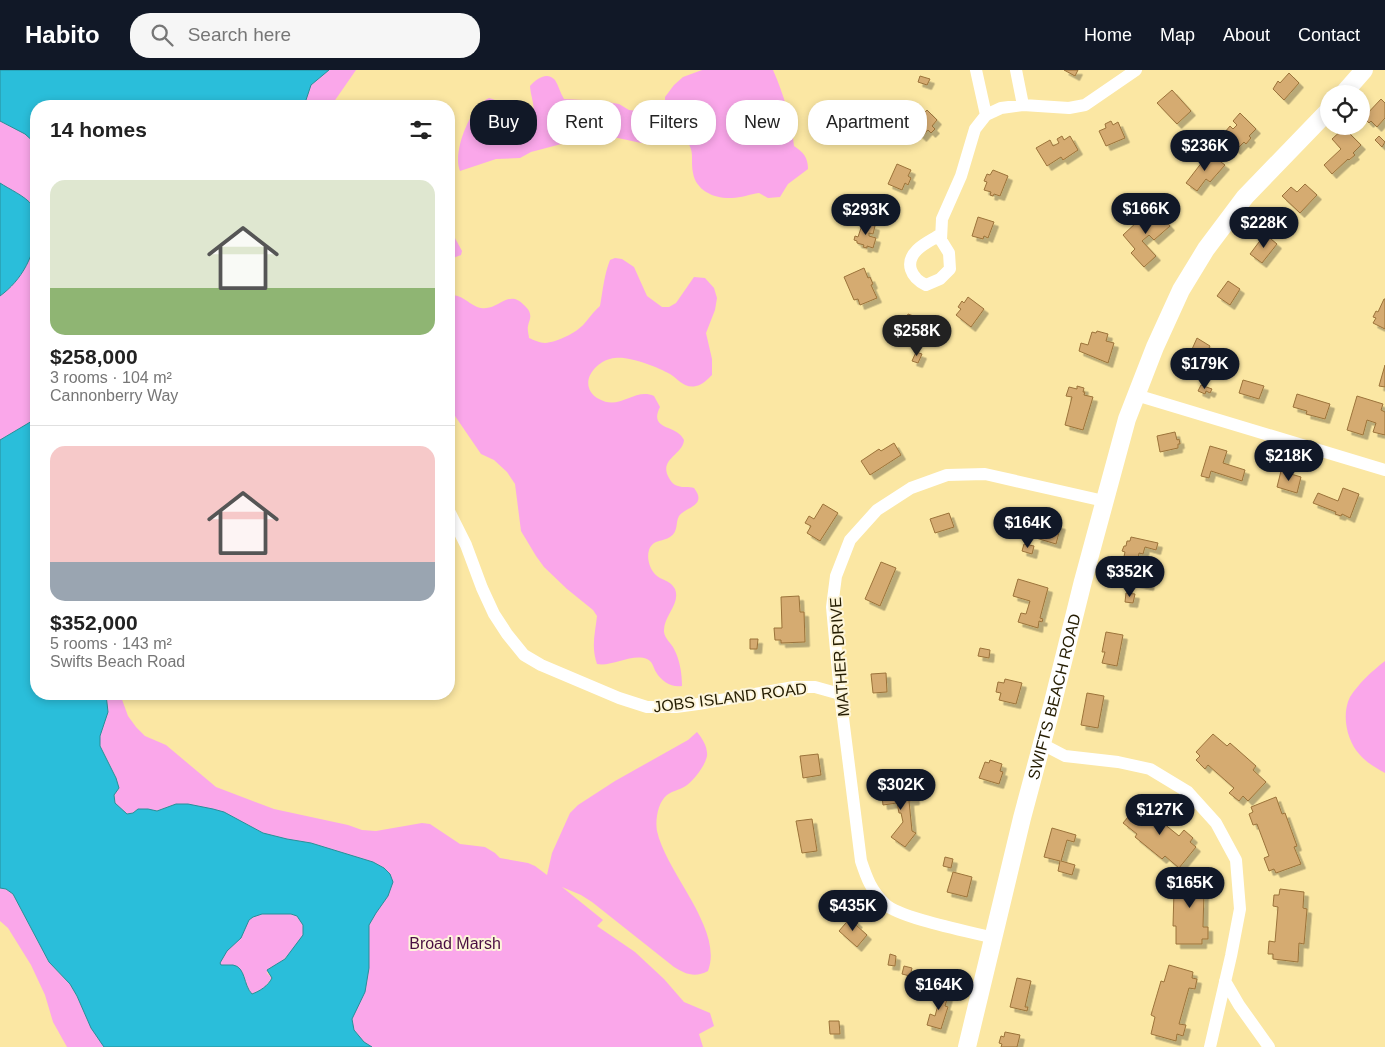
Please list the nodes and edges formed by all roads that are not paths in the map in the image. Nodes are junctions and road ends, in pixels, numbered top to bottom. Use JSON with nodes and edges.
{"nodes":[{"id":1,"x":976,"y":70,"type":"edge"},
{"id":2,"x":1016,"y":70,"type":"edge"},
{"id":3,"x":1136,"y":70,"type":"edge"},
{"id":4,"x":1363,"y":70,"type":"edge"},
{"id":5,"x":1350,"y":85,"type":"edge"},
{"id":6,"x":1023,"y":106,"type":"junction"},
{"id":7,"x":986,"y":115,"type":"junction"},
{"id":8,"x":1320,"y":119,"type":"edge"},
{"id":9,"x":941,"y":234,"type":"dead end"},
{"id":10,"x":1136,"y":395,"type":"junction"},
{"id":11,"x":1385,"y":470,"type":"edge"},
{"id":12,"x":1104,"y":501,"type":"junction"},
{"id":13,"x":455,"y":523,"type":"edge"},
{"id":14,"x":840,"y":694,"type":"junction"},
{"id":15,"x":1042,"y":744,"type":"junction"},
{"id":16,"x":994,"y":938,"type":"junction"},
{"id":17,"x":1225,"y":981,"type":"junction"},
{"id":18,"x":967,"y":1047,"type":"edge"},
{"id":19,"x":1210,"y":1047,"type":"edge"},
{"id":20,"x":1269,"y":1047,"type":"edge"}],
"edges":[{"from":1,"to":7,"type":"street"},
{"from":2,"to":6,"type":"street"},
{"from":3,"to":6,"type":"street"},
{"from":4,"to":5,"type":"street"},
{"from":6,"to":7,"type":"street"},
{"from":7,"to":9,"type":"street"},
{"from":8,"to":10,"type":"street","name":"SWIFTS BEACH ROAD"},
{"from":10,"to":11,"type":"street"},
{"from":10,"to":12,"type":"street","name":"SWIFTS BEACH ROAD"},
{"from":12,"to":14,"type":"street","name":"MATHER DRIVE"},
{"from":12,"to":15,"type":"street","name":"SWIFTS BEACH ROAD"},
{"from":13,"to":14,"type":"street","name":"JOBS ISLAND ROAD"},
{"from":14,"to":16,"type":"street","name":"MATHER DRIVE"},
{"from":15,"to":16,"type":"street","name":"SWIFTS BEACH ROAD"},
{"from":15,"to":17,"type":"street"},
{"from":16,"to":18,"type":"street","name":"SWIFTS BEACH ROAD"},
{"from":17,"to":19,"type":"street"},
{"from":17,"to":20,"type":"street"}]}
